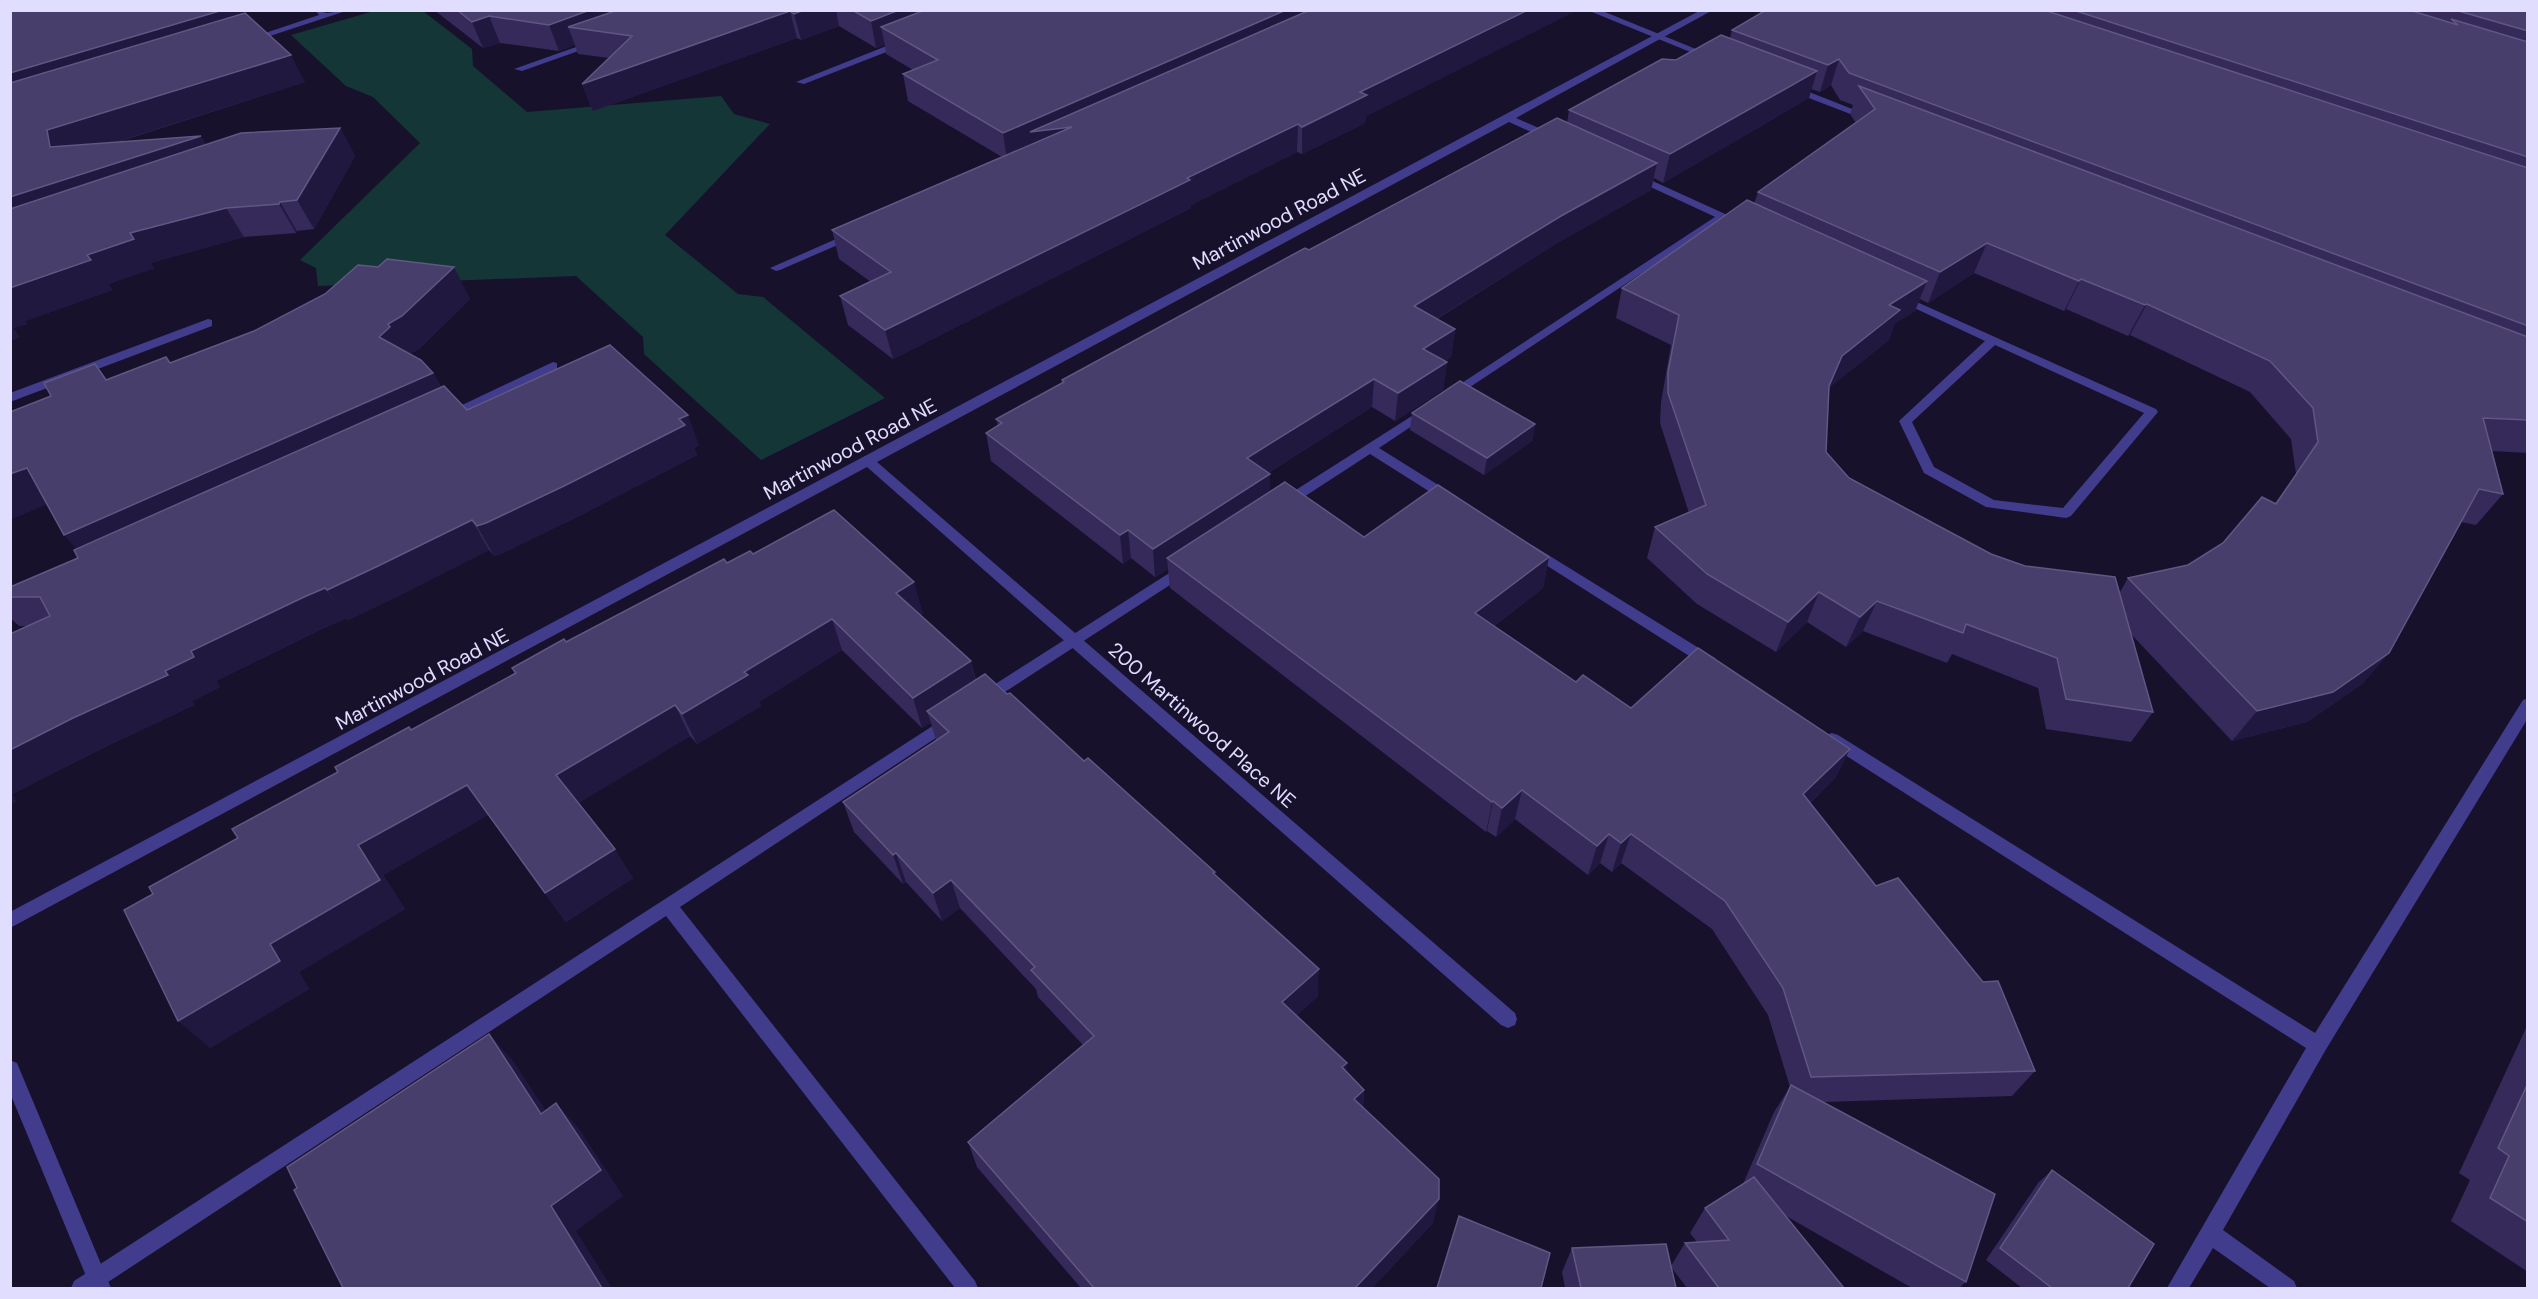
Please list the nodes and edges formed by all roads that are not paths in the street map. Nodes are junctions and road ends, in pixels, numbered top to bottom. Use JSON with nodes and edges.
{"nodes":[{"id":1,"x":345,"y":10,"type":"edge"},
{"id":2,"x":1591,"y":10,"type":"edge"},
{"id":3,"x":1708,"y":10,"type":"edge"},
{"id":4,"x":322,"y":13,"type":"edge"},
{"id":5,"x":1659,"y":37,"type":"junction"},
{"id":6,"x":606,"y":40,"type":"edge"},
{"id":7,"x":910,"y":40,"type":"edge"},
{"id":8,"x":236,"y":44,"type":"edge"},
{"id":9,"x":1726,"y":63,"type":"edge"},
{"id":10,"x":519,"y":69,"type":"dead end"},
{"id":11,"x":801,"y":82,"type":"dead end"},
{"id":12,"x":1781,"y":84,"type":"edge"},
{"id":13,"x":1509,"y":118,"type":"junction"},
{"id":14,"x":1882,"y":123,"type":"edge"},
{"id":15,"x":1562,"y":142,"type":"edge"},
{"id":16,"x":1626,"y":172,"type":"edge"},
{"id":17,"x":1721,"y":216,"type":"junction"},
{"id":18,"x":863,"y":230,"type":"edge"},
{"id":19,"x":1754,"y":230,"type":"edge"},
{"id":20,"x":776,"y":268,"type":"dead end"},
{"id":21,"x":1885,"y":290,"type":"edge"},
{"id":22,"x":208,"y":323,"type":"dead end"},
{"id":23,"x":1994,"y":340,"type":"junction"},
{"id":24,"x":553,"y":366,"type":"dead end"},
{"id":25,"x":10,"y":399,"type":"edge"},
{"id":26,"x":434,"y":421,"type":"edge"},
{"id":27,"x":1370,"y":448,"type":"junction"},
{"id":28,"x":868,"y":461,"type":"junction"},
{"id":29,"x":1461,"y":505,"type":"edge"},
{"id":30,"x":1271,"y":512,"type":"edge"},
{"id":31,"x":1521,"y":543,"type":"edge"},
{"id":32,"x":1202,"y":557,"type":"edge"},
{"id":33,"x":1073,"y":640,"type":"junction"},
{"id":34,"x":1723,"y":670,"type":"edge"},
{"id":35,"x":2528,"y":705,"type":"edge"},
{"id":36,"x":1814,"y":728,"type":"edge"},
{"id":37,"x":668,"y":905,"type":"junction"},
{"id":38,"x":10,"y":921,"type":"edge"},
{"id":39,"x":1508,"y":1019,"type":"dead end"},
{"id":40,"x":2319,"y":1045,"type":"junction"},
{"id":41,"x":10,"y":1069,"type":"edge"},
{"id":42,"x":2210,"y":1233,"type":"junction"},
{"id":43,"x":93,"y":1285,"type":"edge"},
{"id":44,"x":968,"y":1288,"type":"edge"},
{"id":45,"x":2178,"y":1288,"type":"edge"},
{"id":46,"x":2287,"y":1288,"type":"edge"}],
"edges":[{"from":1,"to":4,"type":"street"},
{"from":2,"to":5,"type":"street"},
{"from":3,"to":5,"type":"street","name":"Martinwood Road NE"},
{"from":4,"to":8,"type":"street"},
{"from":5,"to":9,"type":"street"},
{"from":5,"to":13,"type":"street","name":"Martinwood Road NE"},
{"from":6,"to":10,"type":"street"},
{"from":7,"to":11,"type":"street"},
{"from":12,"to":14,"type":"street"},
{"from":13,"to":15,"type":"street"},
{"from":13,"to":28,"type":"street","name":"Martinwood Road NE"},
{"from":16,"to":17,"type":"street"},
{"from":17,"to":19,"type":"street"},
{"from":17,"to":27,"type":"street"},
{"from":18,"to":20,"type":"street"},
{"from":21,"to":23,"type":"street"},
{"from":22,"to":25,"type":"street"},
{"from":23,"to":23,"type":"street"},
{"from":24,"to":26,"type":"street"},
{"from":27,"to":29,"type":"street"},
{"from":27,"to":30,"type":"street"},
{"from":28,"to":33,"type":"street","name":"200 Martinwood Place NE"},
{"from":28,"to":38,"type":"street","name":"Martinwood Road NE"},
{"from":31,"to":34,"type":"street"},
{"from":32,"to":33,"type":"street"},
{"from":33,"to":37,"type":"street"},
{"from":33,"to":39,"type":"street","name":"200 Martinwood Place NE"},
{"from":35,"to":40,"type":"street"},
{"from":36,"to":40,"type":"street"},
{"from":37,"to":43,"type":"street"},
{"from":37,"to":44,"type":"street"},
{"from":40,"to":42,"type":"street"},
{"from":41,"to":43,"type":"street"},
{"from":42,"to":45,"type":"street"},
{"from":42,"to":46,"type":"street"}]}
